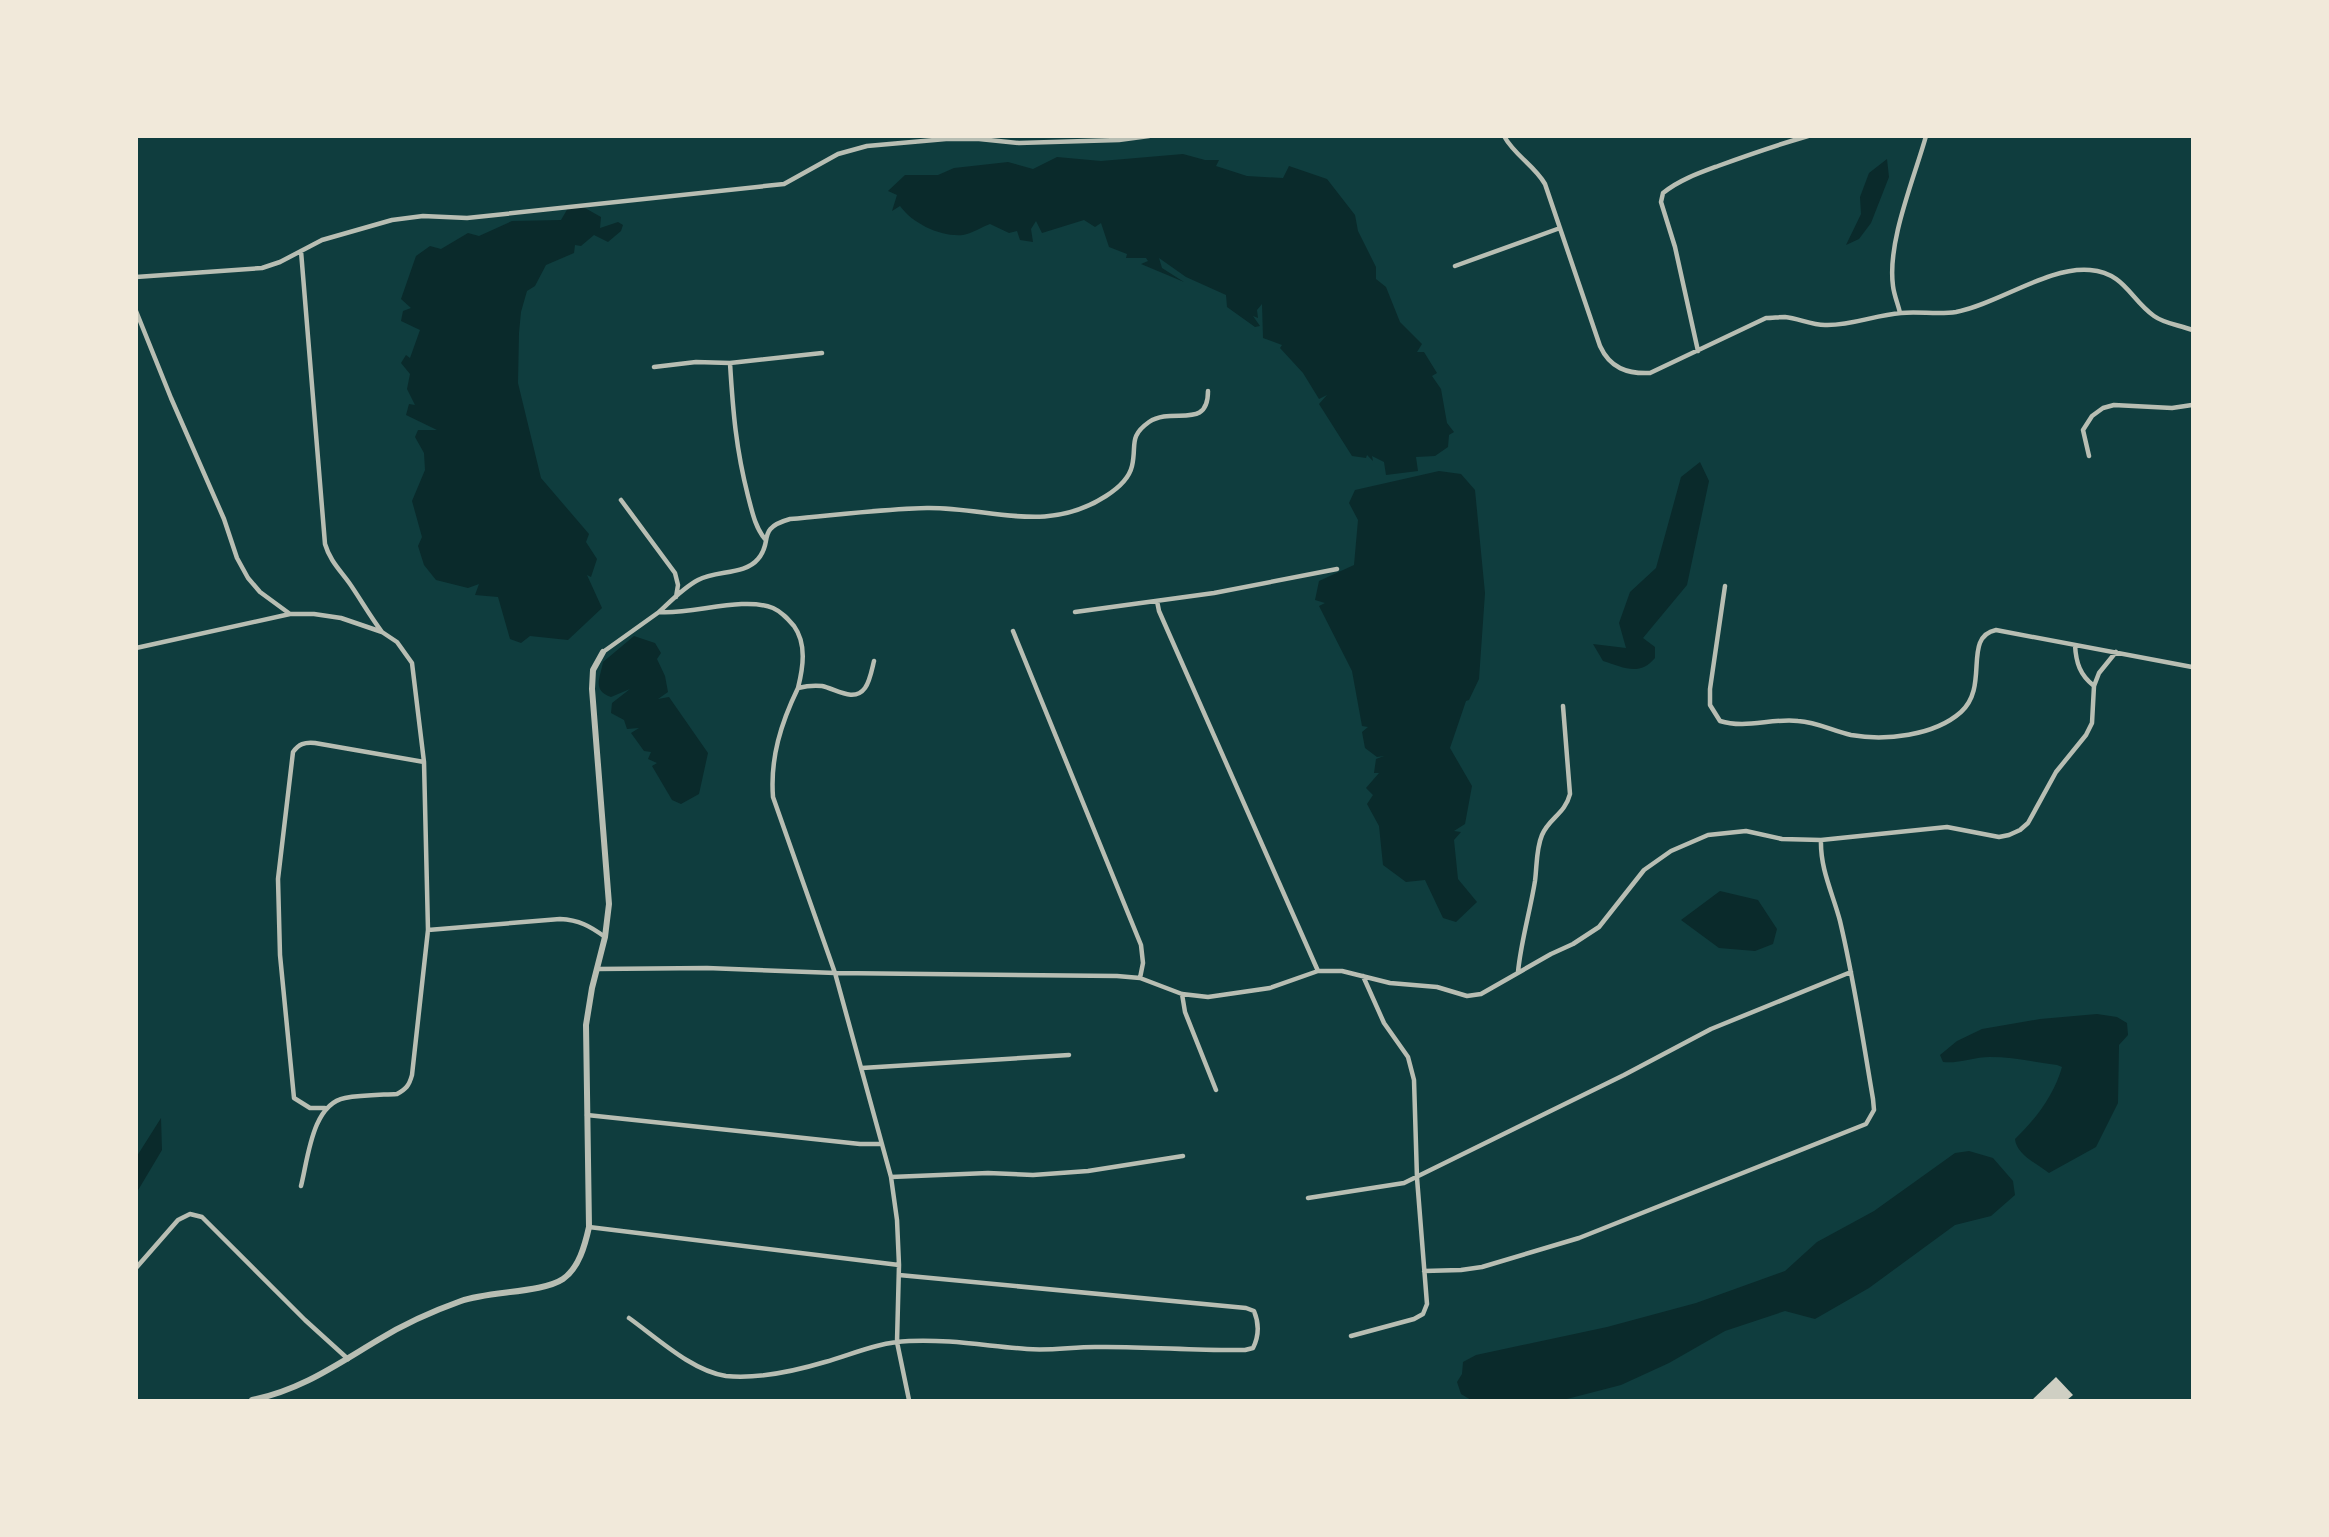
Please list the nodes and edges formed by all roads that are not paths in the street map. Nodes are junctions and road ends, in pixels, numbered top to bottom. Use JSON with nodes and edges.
{"nodes":[{"id":1,"x":1149,"y":136,"type":"edge"},
{"id":2,"x":1504,"y":136,"type":"edge"},
{"id":3,"x":1808,"y":136,"type":"edge"},
{"id":4,"x":1926,"y":136,"type":"edge"},
{"id":5,"x":1560,"y":228,"type":"junction"},
{"id":6,"x":301,"y":251,"type":"junction"},
{"id":7,"x":1455,"y":266,"type":"dead end"},
{"id":8,"x":136,"y":277,"type":"edge"},
{"id":9,"x":136,"y":311,"type":"edge"},
{"id":10,"x":1900,"y":313,"type":"junction"},
{"id":11,"x":2193,"y":330,"type":"edge"},
{"id":12,"x":1698,"y":351,"type":"junction"},
{"id":13,"x":822,"y":353,"type":"dead end"},
{"id":14,"x":730,"y":363,"type":"junction"},
{"id":15,"x":654,"y":367,"type":"dead end"},
{"id":16,"x":1208,"y":391,"type":"dead end"},
{"id":17,"x":2193,"y":405,"type":"edge"},
{"id":18,"x":2089,"y":456,"type":"dead end"},
{"id":19,"x":621,"y":500,"type":"dead end"},
{"id":20,"x":765,"y":539,"type":"junction"},
{"id":21,"x":1337,"y":569,"type":"dead end"},
{"id":22,"x":1725,"y":585,"type":"dead end"},
{"id":23,"x":676,"y":597,"type":"junction"},
{"id":24,"x":1157,"y":601,"type":"junction"},
{"id":25,"x":659,"y":612,"type":"junction"},
{"id":26,"x":1075,"y":612,"type":"dead end"},
{"id":27,"x":290,"y":614,"type":"junction"},
{"id":28,"x":1013,"y":631,"type":"dead end"},
{"id":29,"x":382,"y":632,"type":"junction"},
{"id":30,"x":2075,"y":645,"type":"junction"},
{"id":31,"x":136,"y":648,"type":"edge"},
{"id":32,"x":603,"y":652,"type":"joint"},
{"id":33,"x":2116,"y":652,"type":"junction"},
{"id":34,"x":874,"y":661,"type":"dead end"},
{"id":35,"x":2193,"y":667,"type":"edge"},
{"id":36,"x":2094,"y":686,"type":"junction"},
{"id":37,"x":798,"y":688,"type":"junction"},
{"id":38,"x":1563,"y":706,"type":"dead end"},
{"id":39,"x":424,"y":762,"type":"junction"},
{"id":40,"x":1821,"y":840,"type":"junction"},
{"id":41,"x":428,"y":930,"type":"junction"},
{"id":42,"x":605,"y":937,"type":"junction"},
{"id":43,"x":597,"y":969,"type":"junction"},
{"id":44,"x":1318,"y":971,"type":"junction"},
{"id":45,"x":1518,"y":972,"type":"junction"},
{"id":46,"x":1851,"y":972,"type":"junction"},
{"id":47,"x":835,"y":973,"type":"junction"},
{"id":48,"x":1363,"y":976,"type":"junction"},
{"id":49,"x":1140,"y":978,"type":"junction"},
{"id":50,"x":1182,"y":994,"type":"junction"},
{"id":51,"x":1069,"y":1055,"type":"dead end"},
{"id":52,"x":862,"y":1068,"type":"junction"},
{"id":53,"x":1216,"y":1090,"type":"dead end"},
{"id":54,"x":325,"y":1108,"type":"junction"},
{"id":55,"x":587,"y":1115,"type":"junction"},
{"id":56,"x":881,"y":1144,"type":"junction"},
{"id":57,"x":1183,"y":1156,"type":"dead end"},
{"id":58,"x":891,"y":1177,"type":"junction"},
{"id":59,"x":1417,"y":1178,"type":"junction"},
{"id":60,"x":301,"y":1186,"type":"dead end"},
{"id":61,"x":1308,"y":1198,"type":"dead end"},
{"id":62,"x":589,"y":1227,"type":"junction"},
{"id":63,"x":899,"y":1265,"type":"junction"},
{"id":64,"x":136,"y":1268,"type":"edge"},
{"id":65,"x":1424,"y":1271,"type":"junction"},
{"id":66,"x":899,"y":1275,"type":"junction"},
{"id":67,"x":629,"y":1318,"type":"dead end"},
{"id":68,"x":1351,"y":1336,"type":"dead end"},
{"id":69,"x":897,"y":1342,"type":"junction"},
{"id":70,"x":348,"y":1359,"type":"junction"},
{"id":71,"x":267,"y":1399,"type":"edge"},
{"id":72,"x":252,"y":1401,"type":"edge"},
{"id":73,"x":909,"y":1401,"type":"edge"}],
"edges":[{"from":1,"to":6,"type":"street"},
{"from":2,"to":5,"type":"street"},
{"from":3,"to":12,"type":"street"},
{"from":4,"to":10,"type":"street"},
{"from":5,"to":7,"type":"street"},
{"from":5,"to":12,"type":"street"},
{"from":6,"to":8,"type":"street"},
{"from":6,"to":29,"type":"street"},
{"from":9,"to":27,"type":"street"},
{"from":10,"to":11,"type":"street"},
{"from":10,"to":12,"type":"street"},
{"from":13,"to":14,"type":"street"},
{"from":14,"to":15,"type":"street"},
{"from":14,"to":20,"type":"street"},
{"from":16,"to":20,"type":"street"},
{"from":17,"to":18,"type":"street"},
{"from":19,"to":23,"type":"street"},
{"from":20,"to":23,"type":"street"},
{"from":21,"to":24,"type":"street"},
{"from":22,"to":30,"type":"street"},
{"from":23,"to":25,"type":"street"},
{"from":24,"to":26,"type":"street"},
{"from":24,"to":44,"type":"street"},
{"from":25,"to":32,"type":"street"},
{"from":25,"to":37,"type":"street"},
{"from":27,"to":29,"type":"street"},
{"from":27,"to":31,"type":"street"},
{"from":28,"to":49,"type":"street"},
{"from":29,"to":39,"type":"street"},
{"from":30,"to":33,"type":"street"},
{"from":30,"to":36,"type":"street"},
{"from":32,"to":42,"type":"street"},
{"from":33,"to":35,"type":"street"},
{"from":33,"to":36,"type":"street"},
{"from":34,"to":37,"type":"street"},
{"from":36,"to":40,"type":"street"},
{"from":37,"to":47,"type":"street"},
{"from":38,"to":45,"type":"street"},
{"from":39,"to":41,"type":"street"},
{"from":39,"to":54,"type":"street"},
{"from":40,"to":45,"type":"street"},
{"from":40,"to":46,"type":"street"},
{"from":41,"to":42,"type":"street"},
{"from":41,"to":54,"type":"street"},
{"from":42,"to":43,"type":"street"},
{"from":43,"to":47,"type":"street"},
{"from":43,"to":55,"type":"street"},
{"from":44,"to":48,"type":"street"},
{"from":44,"to":50,"type":"street"},
{"from":45,"to":48,"type":"street"},
{"from":46,"to":59,"type":"street"},
{"from":46,"to":65,"type":"street"},
{"from":47,"to":49,"type":"street"},
{"from":47,"to":52,"type":"street"},
{"from":48,"to":59,"type":"street"},
{"from":49,"to":50,"type":"street"},
{"from":50,"to":53,"type":"street"},
{"from":51,"to":52,"type":"street"},
{"from":52,"to":56,"type":"street"},
{"from":54,"to":60,"type":"street"},
{"from":55,"to":56,"type":"street"},
{"from":55,"to":62,"type":"street"},
{"from":56,"to":58,"type":"street"},
{"from":57,"to":58,"type":"street"},
{"from":58,"to":63,"type":"street"},
{"from":59,"to":61,"type":"street"},
{"from":59,"to":65,"type":"street"},
{"from":62,"to":63,"type":"street"},
{"from":62,"to":70,"type":"street"},
{"from":63,"to":66,"type":"street"},
{"from":64,"to":70,"type":"street"},
{"from":65,"to":68,"type":"street"},
{"from":66,"to":69,"type":"street"},
{"from":66,"to":69,"type":"street"},
{"from":67,"to":69,"type":"street"},
{"from":69,"to":73,"type":"street"},
{"from":70,"to":71,"type":"street"},
{"from":71,"to":72,"type":"street"}]}
